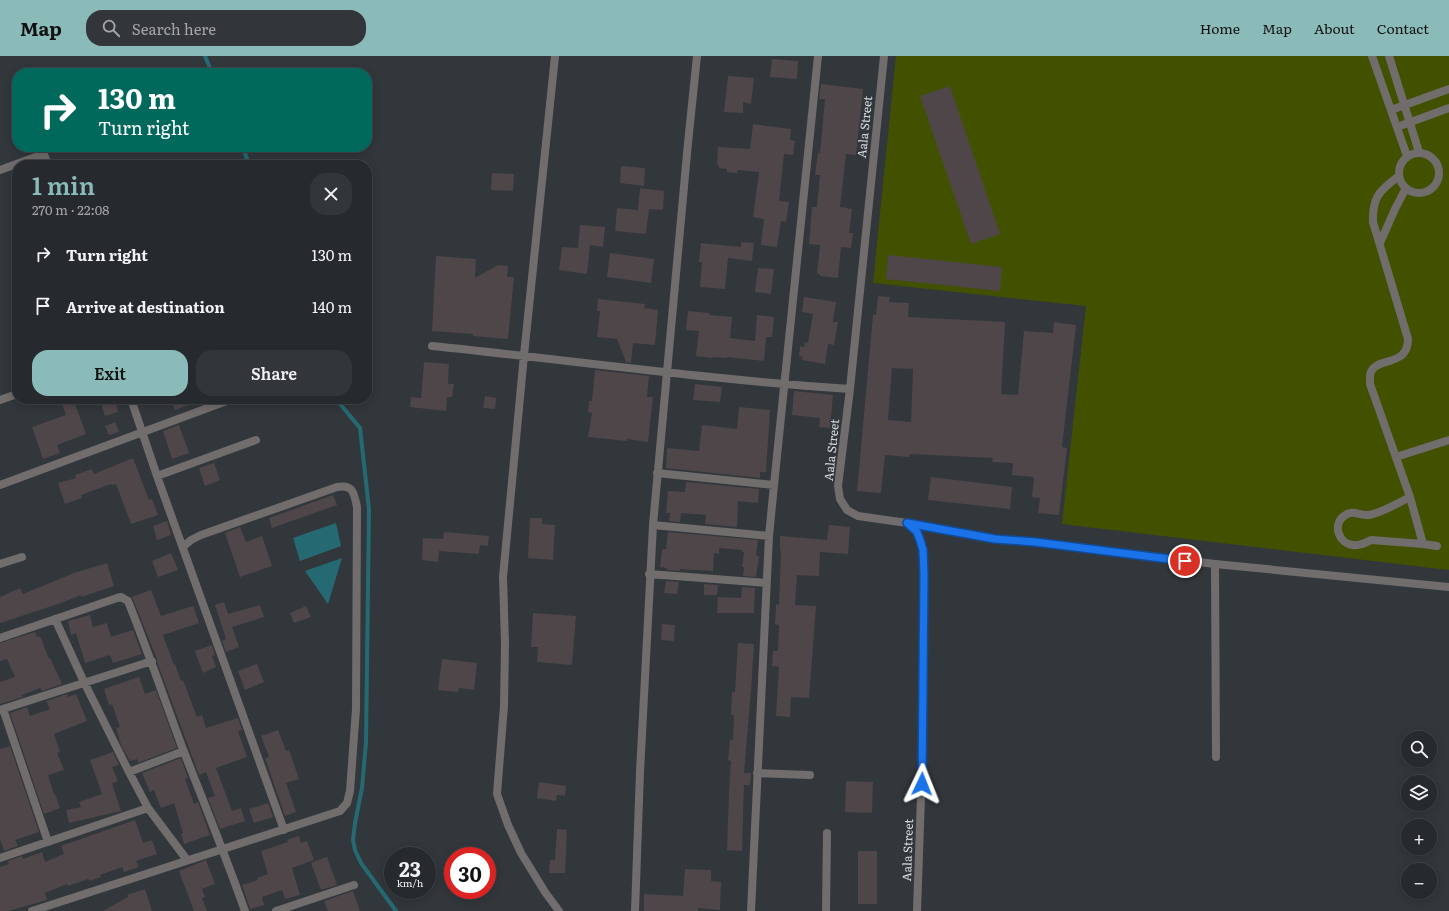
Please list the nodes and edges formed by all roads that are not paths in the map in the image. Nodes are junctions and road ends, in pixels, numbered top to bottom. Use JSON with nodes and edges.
{"nodes":[{"id":1,"x":555,"y":56,"type":"edge"},
{"id":2,"x":697,"y":56,"type":"edge"},
{"id":3,"x":818,"y":56,"type":"edge"},
{"id":4,"x":884,"y":56,"type":"edge"},
{"id":5,"x":1372,"y":56,"type":"edge"},
{"id":6,"x":1388,"y":56,"type":"edge"},
{"id":7,"x":1449,"y":89,"type":"edge"},
{"id":8,"x":1405,"y":105,"type":"junction"},
{"id":9,"x":1449,"y":108,"type":"edge"},
{"id":10,"x":1391,"y":110,"type":"junction"},
{"id":11,"x":1410,"y":123,"type":"junction"},
{"id":12,"x":1397,"y":127,"type":"junction"},
{"id":13,"x":1419,"y":152,"type":"junction"},
{"id":14,"x":1407,"y":156,"type":"junction"},
{"id":15,"x":28,"y":160,"type":"edge"},
{"id":16,"x":46,"y":160,"type":"edge"},
{"id":17,"x":12,"y":166,"type":"edge"},
{"id":18,"x":0,"y":170,"type":"edge"},
{"id":19,"x":1399,"y":176,"type":"junction"},
{"id":20,"x":1406,"y":188,"type":"junction"},
{"id":21,"x":1380,"y":243,"type":"junction"},
{"id":22,"x":432,"y":346,"type":"dead end"},
{"id":23,"x":524,"y":355,"type":"junction"},
{"id":24,"x":667,"y":373,"type":"junction"},
{"id":25,"x":785,"y":385,"type":"junction"},
{"id":26,"x":850,"y":389,"type":"junction"},
{"id":27,"x":12,"y":396,"type":"edge"},
{"id":28,"x":0,"y":400,"type":"edge"},
{"id":29,"x":133,"y":404,"type":"edge"},
{"id":30,"x":218,"y":404,"type":"edge"},
{"id":31,"x":142,"y":432,"type":"junction"},
{"id":32,"x":256,"y":440,"type":"dead end"},
{"id":33,"x":1449,"y":440,"type":"edge"},
{"id":34,"x":1396,"y":457,"type":"junction"},
{"id":35,"x":657,"y":473,"type":"junction"},
{"id":36,"x":157,"y":476,"type":"junction"},
{"id":37,"x":0,"y":485,"type":"edge"},
{"id":38,"x":774,"y":485,"type":"junction"},
{"id":39,"x":1410,"y":497,"type":"junction"},
{"id":40,"x":907,"y":523,"type":"junction"},
{"id":41,"x":653,"y":525,"type":"junction"},
{"id":42,"x":769,"y":536,"type":"junction"},
{"id":43,"x":1422,"y":544,"type":"junction"},
{"id":44,"x":1437,"y":546,"type":"dead end"},
{"id":45,"x":183,"y":547,"type":"junction"},
{"id":46,"x":22,"y":557,"type":"dead end"},
{"id":47,"x":0,"y":564,"type":"edge"},
{"id":48,"x":1215,"y":564,"type":"junction"},
{"id":49,"x":649,"y":574,"type":"junction"},
{"id":50,"x":766,"y":583,"type":"junction"},
{"id":51,"x":1449,"y":587,"type":"edge"},
{"id":52,"x":55,"y":619,"type":"junction"},
{"id":53,"x":0,"y":638,"type":"edge"},
{"id":54,"x":152,"y":661,"type":"junction"},
{"id":55,"x":84,"y":682,"type":"junction"},
{"id":56,"x":1,"y":709,"type":"edge"},
{"id":57,"x":184,"y":751,"type":"junction"},
{"id":58,"x":1216,"y":757,"type":"dead end"},
{"id":59,"x":129,"y":772,"type":"junction"},
{"id":60,"x":757,"y":772,"type":"junction"},
{"id":61,"x":810,"y":776,"type":"dead end"},
{"id":62,"x":148,"y":808,"type":"junction"},
{"id":63,"x":284,"y":830,"type":"junction"},
{"id":64,"x":827,"y":833,"type":"dead end"},
{"id":65,"x":48,"y":842,"type":"junction"},
{"id":66,"x":223,"y":848,"type":"junction"},
{"id":67,"x":0,"y":858,"type":"edge"},
{"id":68,"x":187,"y":860,"type":"junction"},
{"id":69,"x":354,"y":885,"type":"dead end"},
{"id":70,"x":32,"y":911,"type":"edge"},
{"id":71,"x":245,"y":911,"type":"edge"},
{"id":72,"x":276,"y":911,"type":"edge"},
{"id":73,"x":559,"y":911,"type":"edge"},
{"id":74,"x":635,"y":911,"type":"edge"},
{"id":75,"x":751,"y":911,"type":"edge"},
{"id":76,"x":826,"y":911,"type":"edge"},
{"id":77,"x":917,"y":911,"type":"edge"}],
"edges":[{"from":1,"to":23,"type":"street"},
{"from":2,"to":24,"type":"street"},
{"from":3,"to":25,"type":"street"},
{"from":4,"to":26,"type":"street","name":"Aala Street"},
{"from":5,"to":10,"type":"street"},
{"from":6,"to":8,"type":"street"},
{"from":7,"to":8,"type":"street"},
{"from":8,"to":10,"type":"street"},
{"from":8,"to":11,"type":"street"},
{"from":9,"to":11,"type":"street"},
{"from":10,"to":12,"type":"street"},
{"from":11,"to":12,"type":"street"},
{"from":11,"to":13,"type":"street"},
{"from":12,"to":14,"type":"street"},
{"from":13,"to":14,"type":"street"},
{"from":13,"to":20,"type":"street"},
{"from":14,"to":19,"type":"street"},
{"from":15,"to":16,"type":"street"},
{"from":17,"to":18,"type":"street"},
{"from":19,"to":20,"type":"street"},
{"from":19,"to":21,"type":"street"},
{"from":20,"to":21,"type":"street"},
{"from":21,"to":34,"type":"street"},
{"from":22,"to":23,"type":"street"},
{"from":23,"to":24,"type":"street"},
{"from":23,"to":73,"type":"street"},
{"from":24,"to":25,"type":"street"},
{"from":24,"to":35,"type":"street"},
{"from":25,"to":26,"type":"street"},
{"from":25,"to":38,"type":"street"},
{"from":26,"to":40,"type":"street","name":"Aala Street"},
{"from":27,"to":28,"type":"street"},
{"from":29,"to":31,"type":"street"},
{"from":30,"to":31,"type":"street"},
{"from":31,"to":36,"type":"street"},
{"from":31,"to":37,"type":"street"},
{"from":32,"to":36,"type":"street"},
{"from":33,"to":34,"type":"street"},
{"from":34,"to":39,"type":"street"},
{"from":35,"to":38,"type":"street"},
{"from":35,"to":41,"type":"street"},
{"from":36,"to":45,"type":"street"},
{"from":38,"to":42,"type":"street"},
{"from":39,"to":43,"type":"street"},
{"from":39,"to":43,"type":"street"},
{"from":40,"to":48,"type":"street"},
{"from":40,"to":77,"type":"street","name":"Aala Street"},
{"from":41,"to":42,"type":"street"},
{"from":41,"to":49,"type":"street"},
{"from":42,"to":50,"type":"street"},
{"from":43,"to":44,"type":"street"},
{"from":45,"to":63,"type":"street"},
{"from":45,"to":63,"type":"street"},
{"from":46,"to":47,"type":"street"},
{"from":48,"to":51,"type":"street"},
{"from":48,"to":58,"type":"street"},
{"from":49,"to":50,"type":"street"},
{"from":49,"to":74,"type":"street"},
{"from":50,"to":60,"type":"street"},
{"from":52,"to":53,"type":"street"},
{"from":52,"to":54,"type":"street"},
{"from":52,"to":55,"type":"street"},
{"from":54,"to":55,"type":"street"},
{"from":54,"to":57,"type":"street"},
{"from":55,"to":56,"type":"street"},
{"from":55,"to":59,"type":"street"},
{"from":56,"to":65,"type":"street"},
{"from":57,"to":59,"type":"street"},
{"from":57,"to":66,"type":"street"},
{"from":59,"to":62,"type":"street"},
{"from":60,"to":61,"type":"street"},
{"from":60,"to":75,"type":"street"},
{"from":62,"to":65,"type":"street"},
{"from":62,"to":68,"type":"street"},
{"from":63,"to":66,"type":"street"},
{"from":64,"to":76,"type":"street"},
{"from":65,"to":67,"type":"street"},
{"from":66,"to":68,"type":"street"},
{"from":66,"to":71,"type":"street"},
{"from":68,"to":70,"type":"street"},
{"from":69,"to":72,"type":"street"}]}
